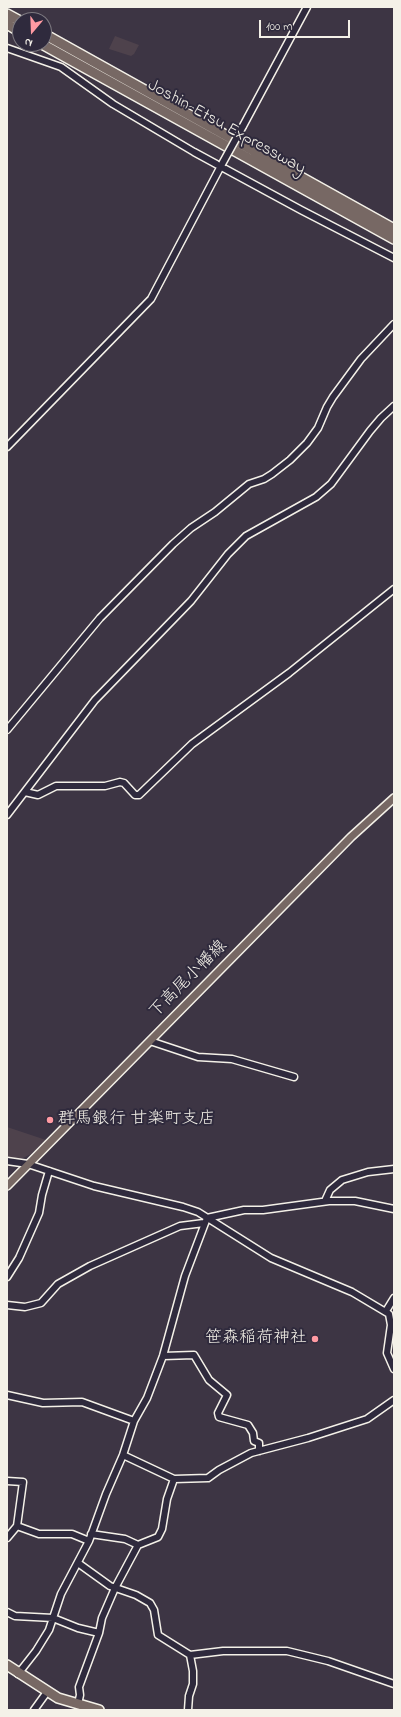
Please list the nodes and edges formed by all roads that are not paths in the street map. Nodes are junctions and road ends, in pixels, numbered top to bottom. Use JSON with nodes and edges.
{"nodes":[{"id":1,"x":307,"y":7,"type":"edge"},
{"id":2,"x":52,"y":38,"type":"edge"},
{"id":3,"x":7,"y":48,"type":"edge"},
{"id":4,"x":52,"y":50,"type":"edge"},
{"id":5,"x":222,"y":165,"type":"junction"},
{"id":6,"x":394,"y":229,"type":"edge"},
{"id":7,"x":394,"y":239,"type":"edge"},
{"id":8,"x":394,"y":258,"type":"edge"},
{"id":9,"x":394,"y":324,"type":"edge"},
{"id":10,"x":394,"y":406,"type":"edge"},
{"id":11,"x":7,"y":447,"type":"edge"},
{"id":12,"x":394,"y":589,"type":"edge"},
{"id":13,"x":7,"y":730,"type":"edge"},
{"id":14,"x":25,"y":792,"type":"junction"},
{"id":15,"x":394,"y":798,"type":"edge"},
{"id":16,"x":7,"y":815,"type":"edge"},
{"id":17,"x":150,"y":1041,"type":"junction"},
{"id":18,"x":294,"y":1076,"type":"dead end"},
{"id":19,"x":7,"y":1161,"type":"edge"},
{"id":20,"x":28,"y":1164,"type":"junction"},
{"id":21,"x":394,"y":1169,"type":"edge"},
{"id":22,"x":49,"y":1171,"type":"junction"},
{"id":23,"x":7,"y":1186,"type":"edge"},
{"id":24,"x":325,"y":1201,"type":"junction"},
{"id":25,"x":394,"y":1209,"type":"edge"},
{"id":26,"x":205,"y":1220,"type":"junction"},
{"id":27,"x":8,"y":1274,"type":"edge"},
{"id":28,"x":394,"y":1298,"type":"edge"},
{"id":29,"x":7,"y":1305,"type":"edge"},
{"id":30,"x":386,"y":1311,"type":"junction"},
{"id":31,"x":163,"y":1356,"type":"junction"},
{"id":32,"x":394,"y":1368,"type":"edge"},
{"id":33,"x":7,"y":1395,"type":"edge"},
{"id":34,"x":394,"y":1400,"type":"edge"},
{"id":35,"x":134,"y":1421,"type":"junction"},
{"id":36,"x":259,"y":1451,"type":"junction"},
{"id":37,"x":123,"y":1455,"type":"junction"},
{"id":38,"x":174,"y":1479,"type":"junction"},
{"id":39,"x":7,"y":1481,"type":"edge"},
{"id":40,"x":17,"y":1526,"type":"junction"},
{"id":41,"x":91,"y":1534,"type":"junction"},
{"id":42,"x":7,"y":1538,"type":"edge"},
{"id":43,"x":89,"y":1541,"type":"junction"},
{"id":44,"x":138,"y":1545,"type":"junction"},
{"id":45,"x":78,"y":1563,"type":"junction"},
{"id":46,"x":115,"y":1588,"type":"junction"},
{"id":47,"x":7,"y":1612,"type":"edge"},
{"id":48,"x":53,"y":1618,"type":"junction"},
{"id":49,"x":99,"y":1632,"type":"junction"},
{"id":50,"x":190,"y":1654,"type":"junction"},
{"id":51,"x":7,"y":1665,"type":"edge"},
{"id":52,"x":18,"y":1674,"type":"junction"},
{"id":53,"x":394,"y":1684,"type":"edge"},
{"id":54,"x":47,"y":1692,"type":"junction"},
{"id":55,"x":78,"y":1704,"type":"junction"},
{"id":56,"x":34,"y":1710,"type":"edge"},
{"id":57,"x":99,"y":1710,"type":"edge"},
{"id":58,"x":188,"y":1710,"type":"edge"}],
"edges":[{"from":1,"to":5,"type":"street","bridge":true},
{"from":2,"to":6,"type":"highway","name":"Joshin-Etsu Expressway"},
{"from":3,"to":5,"type":"street"},
{"from":4,"to":7,"type":"highway","name":"Joshin-Etsu Expressway"},
{"from":5,"to":8,"type":"street"},
{"from":5,"to":11,"type":"street"},
{"from":9,"to":13,"type":"street"},
{"from":10,"to":14,"type":"street"},
{"from":12,"to":14,"type":"street"},
{"from":14,"to":16,"type":"street"},
{"from":15,"to":17,"type":"main road","name":"下高尾小幡線"},
{"from":17,"to":18,"type":"street"},
{"from":17,"to":20,"type":"main road","name":"下高尾小幡線"},
{"from":19,"to":20,"type":"street"},
{"from":20,"to":22,"type":"street"},
{"from":20,"to":23,"type":"main road","name":"下高尾小幡線"},
{"from":21,"to":24,"type":"street"},
{"from":22,"to":26,"type":"street"},
{"from":22,"to":27,"type":"street"},
{"from":24,"to":25,"type":"street"},
{"from":24,"to":26,"type":"street"},
{"from":26,"to":29,"type":"street"},
{"from":26,"to":30,"type":"street"},
{"from":26,"to":31,"type":"street"},
{"from":28,"to":30,"type":"street"},
{"from":30,"to":32,"type":"street"},
{"from":31,"to":35,"type":"street"},
{"from":31,"to":36,"type":"street"},
{"from":33,"to":35,"type":"street"},
{"from":34,"to":36,"type":"street"},
{"from":35,"to":37,"type":"street"},
{"from":36,"to":38,"type":"street"},
{"from":37,"to":38,"type":"street"},
{"from":37,"to":41,"type":"street"},
{"from":38,"to":44,"type":"street"},
{"from":39,"to":40,"type":"street"},
{"from":40,"to":42,"type":"street"},
{"from":40,"to":43,"type":"street"},
{"from":41,"to":43,"type":"street"},
{"from":41,"to":44,"type":"street"},
{"from":43,"to":45,"type":"street"},
{"from":44,"to":46,"type":"street"},
{"from":45,"to":46,"type":"street"},
{"from":45,"to":48,"type":"street"},
{"from":46,"to":49,"type":"street"},
{"from":46,"to":50,"type":"street"},
{"from":47,"to":48,"type":"street"},
{"from":48,"to":49,"type":"street"},
{"from":48,"to":52,"type":"street"},
{"from":49,"to":55,"type":"street"},
{"from":50,"to":53,"type":"street"},
{"from":50,"to":58,"type":"street"},
{"from":51,"to":52,"type":"highway"},
{"from":52,"to":54,"type":"highway"},
{"from":54,"to":55,"type":"highway"},
{"from":54,"to":56,"type":"street"},
{"from":55,"to":57,"type":"highway"}]}
